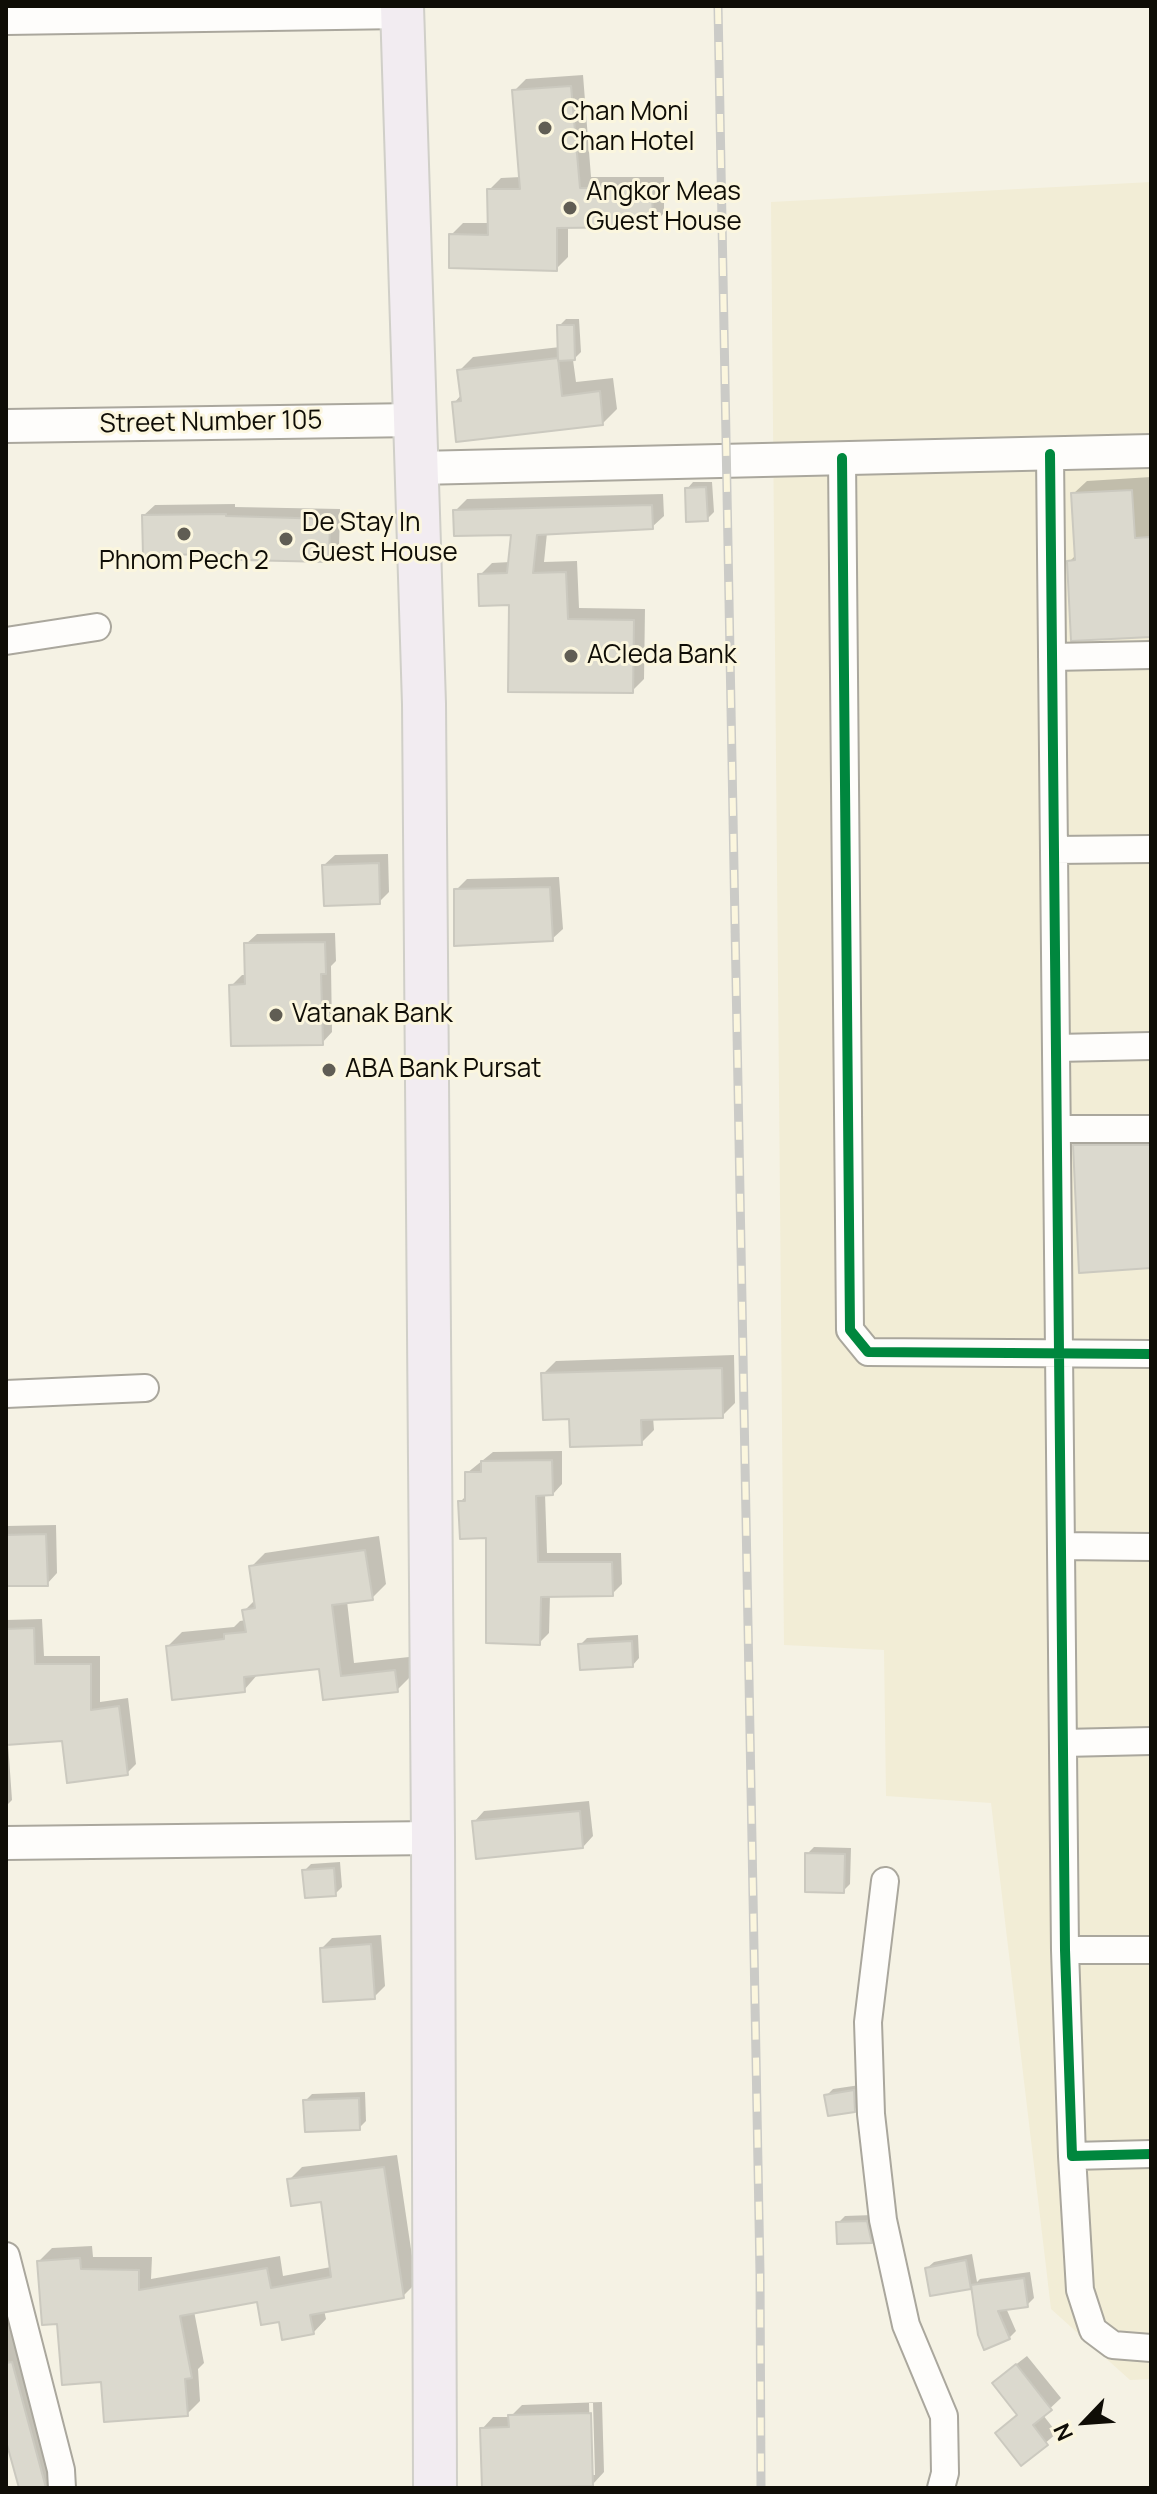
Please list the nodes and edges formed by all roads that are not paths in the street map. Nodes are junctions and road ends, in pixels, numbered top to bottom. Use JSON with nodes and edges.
{"nodes":[{"id":1,"x":402,"y":10,"type":"edge"},
{"id":2,"x":6,"y":21,"type":"edge"},
{"id":3,"x":416,"y":420,"type":"junction"},
{"id":4,"x":6,"y":426,"type":"edge"},
{"id":5,"x":1151,"y":451,"type":"edge"},
{"id":6,"x":1050,"y":454,"type":"junction"},
{"id":7,"x":842,"y":458,"type":"junction"},
{"id":8,"x":418,"y":468,"type":"junction"},
{"id":9,"x":97,"y":627,"type":"dead end"},
{"id":10,"x":6,"y":641,"type":"edge"},
{"id":11,"x":1151,"y":655,"type":"edge"},
{"id":12,"x":1052,"y":657,"type":"junction"},
{"id":13,"x":1151,"y":849,"type":"edge"},
{"id":14,"x":1054,"y":850,"type":"junction"},
{"id":15,"x":1151,"y":1046,"type":"edge"},
{"id":16,"x":1056,"y":1048,"type":"junction"},
{"id":17,"x":1057,"y":1129,"type":"junction"},
{"id":18,"x":1151,"y":1129,"type":"edge"},
{"id":19,"x":1151,"y":1354,"type":"edge"},
{"id":20,"x":1059,"y":1355,"type":"junction"},
{"id":21,"x":145,"y":1388,"type":"dead end"},
{"id":22,"x":6,"y":1394,"type":"edge"},
{"id":23,"x":1061,"y":1546,"type":"junction"},
{"id":24,"x":1151,"y":1547,"type":"edge"},
{"id":25,"x":1151,"y":1741,"type":"edge"},
{"id":26,"x":1063,"y":1743,"type":"junction"},
{"id":27,"x":433,"y":1838,"type":"junction"},
{"id":28,"x":6,"y":1843,"type":"edge"},
{"id":29,"x":885,"y":1881,"type":"dead end"},
{"id":30,"x":1065,"y":1950,"type":"junction"},
{"id":31,"x":1151,"y":1950,"type":"edge"},
{"id":32,"x":1151,"y":2154,"type":"edge"},
{"id":33,"x":1072,"y":2156,"type":"junction"},
{"id":34,"x":6,"y":2256,"type":"edge"},
{"id":35,"x":1151,"y":2348,"type":"edge"},
{"id":36,"x":62,"y":2488,"type":"edge"},
{"id":37,"x":435,"y":2488,"type":"edge"},
{"id":38,"x":941,"y":2488,"type":"edge"}],
"edges":[{"from":1,"to":2,"type":"street"},
{"from":1,"to":3,"type":"main road"},
{"from":3,"to":4,"type":"street","name":"Street Number 105"},
{"from":3,"to":8,"type":"main road"},
{"from":5,"to":6,"type":"street"},
{"from":6,"to":7,"type":"street"},
{"from":6,"to":12,"type":"street"},
{"from":7,"to":8,"type":"street"},
{"from":7,"to":20,"type":"street"},
{"from":8,"to":27,"type":"main road"},
{"from":9,"to":10,"type":"street"},
{"from":11,"to":12,"type":"street"},
{"from":12,"to":14,"type":"street"},
{"from":13,"to":14,"type":"street"},
{"from":14,"to":16,"type":"street"},
{"from":15,"to":16,"type":"street"},
{"from":16,"to":17,"type":"street"},
{"from":17,"to":18,"type":"street"},
{"from":17,"to":20,"type":"street"},
{"from":19,"to":20,"type":"street"},
{"from":20,"to":23,"type":"street"},
{"from":21,"to":22,"type":"street"},
{"from":23,"to":24,"type":"street"},
{"from":23,"to":26,"type":"street"},
{"from":25,"to":26,"type":"street"},
{"from":26,"to":30,"type":"street"},
{"from":27,"to":28,"type":"street"},
{"from":27,"to":37,"type":"main road"},
{"from":29,"to":38,"type":"street"},
{"from":30,"to":31,"type":"street"},
{"from":30,"to":33,"type":"street"},
{"from":32,"to":33,"type":"street"},
{"from":33,"to":35,"type":"street"},
{"from":34,"to":36,"type":"street"}]}
